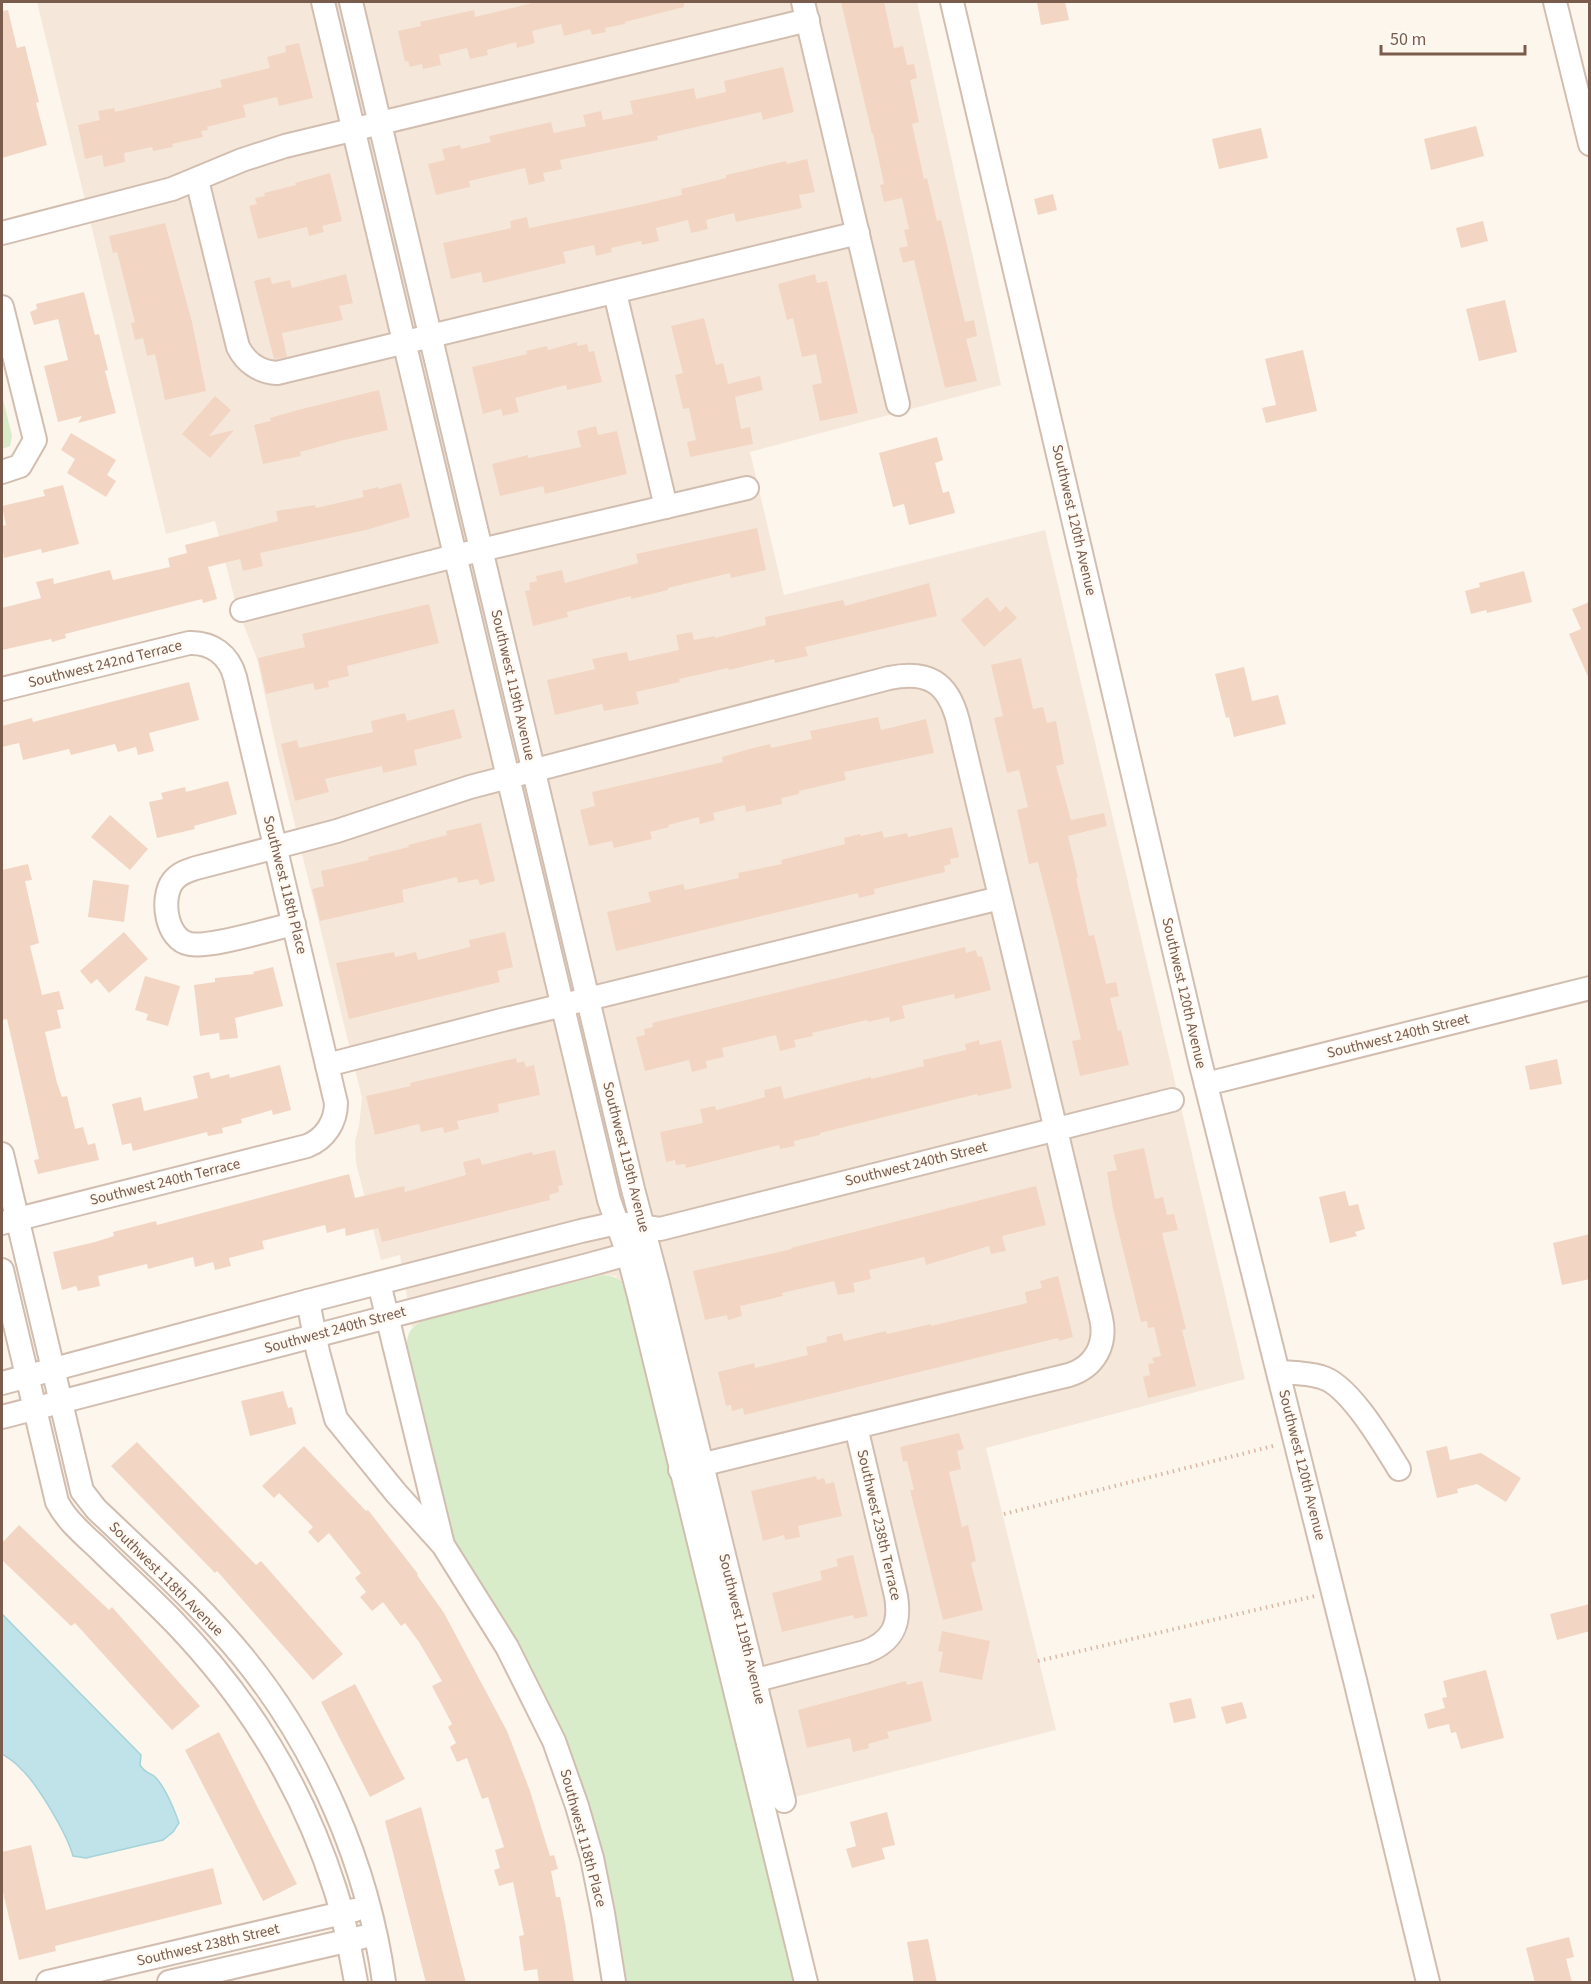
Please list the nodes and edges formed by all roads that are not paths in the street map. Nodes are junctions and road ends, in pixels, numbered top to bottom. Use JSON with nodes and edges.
{"nodes":[{"id":1,"x":323,"y":2,"type":"edge"},
{"id":2,"x":351,"y":2,"type":"edge"},
{"id":3,"x":952,"y":2,"type":"edge"},
{"id":4,"x":1555,"y":2,"type":"edge"},
{"id":5,"x":805,"y":11,"type":"edge"},
{"id":6,"x":380,"y":122,"type":"junction"},
{"id":7,"x":353,"y":128,"type":"junction"},
{"id":8,"x":1590,"y":144,"type":"edge"},
{"id":9,"x":197,"y":180,"type":"junction"},
{"id":10,"x":2,"y":233,"type":"edge"},
{"id":11,"x":858,"y":233,"type":"junction"},
{"id":12,"x":615,"y":293,"type":"junction"},
{"id":13,"x":2,"y":307,"type":"edge"},
{"id":14,"x":430,"y":336,"type":"junction"},
{"id":15,"x":405,"y":342,"type":"junction"},
{"id":16,"x":898,"y":404,"type":"dead end"},
{"id":17,"x":2,"y":471,"type":"edge"},
{"id":18,"x":747,"y":488,"type":"dead end"},
{"id":19,"x":666,"y":507,"type":"junction"},
{"id":20,"x":481,"y":550,"type":"junction"},
{"id":21,"x":455,"y":556,"type":"junction"},
{"id":22,"x":242,"y":610,"type":"dead end"},
{"id":23,"x":208,"y":646,"type":"joint"},
{"id":24,"x":2,"y":689,"type":"edge"},
{"id":25,"x":533,"y":771,"type":"junction"},
{"id":26,"x":508,"y":778,"type":"junction"},
{"id":27,"x":275,"y":847,"type":"junction"},
{"id":28,"x":1000,"y":897,"type":"junction"},
{"id":29,"x":294,"y":924,"type":"junction"},
{"id":30,"x":1590,"y":988,"type":"edge"},
{"id":31,"x":587,"y":999,"type":"junction"},
{"id":32,"x":563,"y":1005,"type":"junction"},
{"id":33,"x":327,"y":1065,"type":"junction"},
{"id":34,"x":1206,"y":1084,"type":"junction"},
{"id":35,"x":1172,"y":1100,"type":"dead end"},
{"id":36,"x":1055,"y":1128,"type":"junction"},
{"id":37,"x":326,"y":1133,"type":"joint"},
{"id":38,"x":2,"y":1154,"type":"edge"},
{"id":39,"x":9,"y":1221,"type":"edge"},
{"id":40,"x":617,"y":1223,"type":"junction"},
{"id":41,"x":650,"y":1231,"type":"junction"},
{"id":42,"x":628,"y":1254,"type":"junction"},
{"id":43,"x":2,"y":1270,"type":"edge"},
{"id":44,"x":380,"y":1283,"type":"junction"},
{"id":45,"x":308,"y":1300,"type":"junction"},
{"id":46,"x":388,"y":1316,"type":"junction"},
{"id":47,"x":314,"y":1335,"type":"junction"},
{"id":48,"x":52,"y":1370,"type":"junction"},
{"id":49,"x":1279,"y":1372,"type":"junction"},
{"id":50,"x":26,"y":1377,"type":"junction"},
{"id":51,"x":2,"y":1383,"type":"edge"},
{"id":52,"x":60,"y":1402,"type":"junction"},
{"id":53,"x":34,"y":1409,"type":"junction"},
{"id":54,"x":2,"y":1417,"type":"edge"},
{"id":55,"x":856,"y":1427,"type":"junction"},
{"id":56,"x":691,"y":1467,"type":"junction"},
{"id":57,"x":1399,"y":1469,"type":"dead end"},
{"id":58,"x":425,"y":1473,"type":"junction"},
{"id":59,"x":396,"y":1493,"type":"junction"},
{"id":60,"x":443,"y":1545,"type":"junction"},
{"id":61,"x":744,"y":1683,"type":"junction"},
{"id":62,"x":784,"y":1802,"type":"dead end"},
{"id":63,"x":369,"y":1907,"type":"junction"},
{"id":64,"x":342,"y":1913,"type":"junction"},
{"id":65,"x":375,"y":1934,"type":"junction"},
{"id":66,"x":348,"y":1941,"type":"junction"},
{"id":67,"x":48,"y":1983,"type":"edge"},
{"id":68,"x":169,"y":1983,"type":"edge"},
{"id":69,"x":356,"y":1983,"type":"edge"},
{"id":70,"x":384,"y":1983,"type":"edge"},
{"id":71,"x":614,"y":1983,"type":"edge"},
{"id":72,"x":806,"y":1983,"type":"edge"},
{"id":73,"x":1428,"y":1983,"type":"edge"}],
"edges":[{"from":1,"to":7,"type":"street","name":"Southwest 119th Avenue"},
{"from":2,"to":6,"type":"street","name":"Southwest 119th Avenue"},
{"from":3,"to":34,"type":"street","name":"Southwest 120th Avenue"},
{"from":4,"to":8,"type":"street"},
{"from":5,"to":6,"type":"street"},
{"from":5,"to":11,"type":"street"},
{"from":6,"to":7,"type":"street"},
{"from":6,"to":14,"type":"street","name":"Southwest 119th Avenue"},
{"from":7,"to":9,"type":"street"},
{"from":7,"to":15,"type":"street","name":"Southwest 119th Avenue"},
{"from":9,"to":10,"type":"street"},
{"from":9,"to":15,"type":"street"},
{"from":11,"to":12,"type":"street"},
{"from":11,"to":16,"type":"street"},
{"from":12,"to":14,"type":"street"},
{"from":12,"to":19,"type":"street"},
{"from":13,"to":17,"type":"street"},
{"from":14,"to":15,"type":"street"},
{"from":14,"to":20,"type":"street","name":"Southwest 119th Avenue"},
{"from":15,"to":21,"type":"street","name":"Southwest 119th Avenue"},
{"from":18,"to":19,"type":"street"},
{"from":19,"to":20,"type":"street"},
{"from":20,"to":21,"type":"street"},
{"from":20,"to":25,"type":"street","name":"Southwest 119th Avenue"},
{"from":21,"to":22,"type":"street"},
{"from":21,"to":26,"type":"street","name":"Southwest 119th Avenue"},
{"from":23,"to":24,"type":"street","name":"Southwest 242nd Terrace"},
{"from":23,"to":27,"type":"street","name":"Southwest 118th Place"},
{"from":25,"to":26,"type":"street"},
{"from":25,"to":28,"type":"street"},
{"from":25,"to":31,"type":"street","name":"Southwest 119th Avenue"},
{"from":26,"to":27,"type":"street"},
{"from":26,"to":32,"type":"street","name":"Southwest 119th Avenue"},
{"from":27,"to":29,"type":"street","name":"Southwest 118th Place"},
{"from":27,"to":29,"type":"street"},
{"from":28,"to":31,"type":"street"},
{"from":28,"to":36,"type":"street"},
{"from":29,"to":33,"type":"street","name":"Southwest 118th Place"},
{"from":30,"to":34,"type":"street","name":"Southwest 240th Street"},
{"from":31,"to":32,"type":"street"},
{"from":31,"to":41,"type":"street","name":"Southwest 119th Avenue"},
{"from":32,"to":33,"type":"street"},
{"from":32,"to":40,"type":"street","name":"Southwest 119th Avenue"},
{"from":33,"to":37,"type":"street","name":"Southwest 118th Place"},
{"from":34,"to":49,"type":"street","name":"Southwest 120th Avenue"},
{"from":35,"to":36,"type":"street","name":"Southwest 240th Street"},
{"from":36,"to":41,"type":"street","name":"Southwest 240th Street"},
{"from":36,"to":55,"type":"street"},
{"from":37,"to":39,"type":"street","name":"Southwest 240th Terrace"},
{"from":38,"to":39,"type":"street","name":"Southwest 118th Avenue"},
{"from":39,"to":48,"type":"street","name":"Southwest 118th Avenue"},
{"from":40,"to":41,"type":"street","name":"Southwest 240th Street"},
{"from":40,"to":42,"type":"street","name":"Southwest 119th Avenue"},
{"from":40,"to":44,"type":"street","name":"Southwest 240th Street"},
{"from":41,"to":42,"type":"street","name":"Southwest 240th Street"},
{"from":41,"to":56,"type":"street","name":"Southwest 119th Avenue"},
{"from":42,"to":46,"type":"street","name":"Southwest 240th Street"},
{"from":42,"to":56,"type":"street","name":"Southwest 119th Avenue"},
{"from":43,"to":50,"type":"street","name":"Southwest 118th Avenue"},
{"from":44,"to":45,"type":"street","name":"Southwest 240th Street"},
{"from":44,"to":46,"type":"street","name":"Southwest 118th Place"},
{"from":45,"to":47,"type":"street","name":"Southwest 118th Place"},
{"from":45,"to":48,"type":"street","name":"Southwest 240th Street"},
{"from":46,"to":47,"type":"street","name":"Southwest 240th Street"},
{"from":46,"to":58,"type":"street","name":"Southwest 118th Place"},
{"from":47,"to":52,"type":"street","name":"Southwest 240th Street"},
{"from":47,"to":59,"type":"street","name":"Southwest 118th Place"},
{"from":48,"to":50,"type":"street","name":"Southwest 240th Street"},
{"from":48,"to":52,"type":"street","name":"Southwest 118th Avenue"},
{"from":49,"to":57,"type":"street"},
{"from":49,"to":73,"type":"street","name":"Southwest 120th Avenue"},
{"from":50,"to":51,"type":"street","name":"Southwest 240th Street"},
{"from":50,"to":53,"type":"street","name":"Southwest 118th Avenue"},
{"from":52,"to":53,"type":"street","name":"Southwest 240th Street"},
{"from":52,"to":63,"type":"street","name":"Southwest 118th Avenue"},
{"from":53,"to":54,"type":"street","name":"Southwest 240th Street"},
{"from":53,"to":64,"type":"street","name":"Southwest 118th Avenue"},
{"from":55,"to":56,"type":"street"},
{"from":55,"to":61,"type":"street","name":"Southwest 238th Terrace"},
{"from":56,"to":61,"type":"street","name":"Southwest 119th Avenue"},
{"from":58,"to":59,"type":"street"},
{"from":58,"to":60,"type":"street","name":"Southwest 118th Place"},
{"from":59,"to":60,"type":"street","name":"Southwest 118th Place"},
{"from":60,"to":71,"type":"street","name":"Southwest 118th Place"},
{"from":61,"to":62,"type":"street","name":"Southwest 119th Avenue"},
{"from":61,"to":72,"type":"street","name":"Southwest 119th Avenue"},
{"from":63,"to":64,"type":"street","name":"Southwest 238th Street"},
{"from":63,"to":65,"type":"street","name":"Southwest 118th Avenue"},
{"from":64,"to":66,"type":"street","name":"Southwest 118th Avenue"},
{"from":64,"to":67,"type":"street","name":"Southwest 238th Street"},
{"from":65,"to":66,"type":"street","name":"Southwest 238th Street"},
{"from":65,"to":70,"type":"street","name":"Southwest 118th Avenue"},
{"from":66,"to":68,"type":"street","name":"Southwest 238th Street"},
{"from":66,"to":69,"type":"street","name":"Southwest 118th Avenue"}]}
